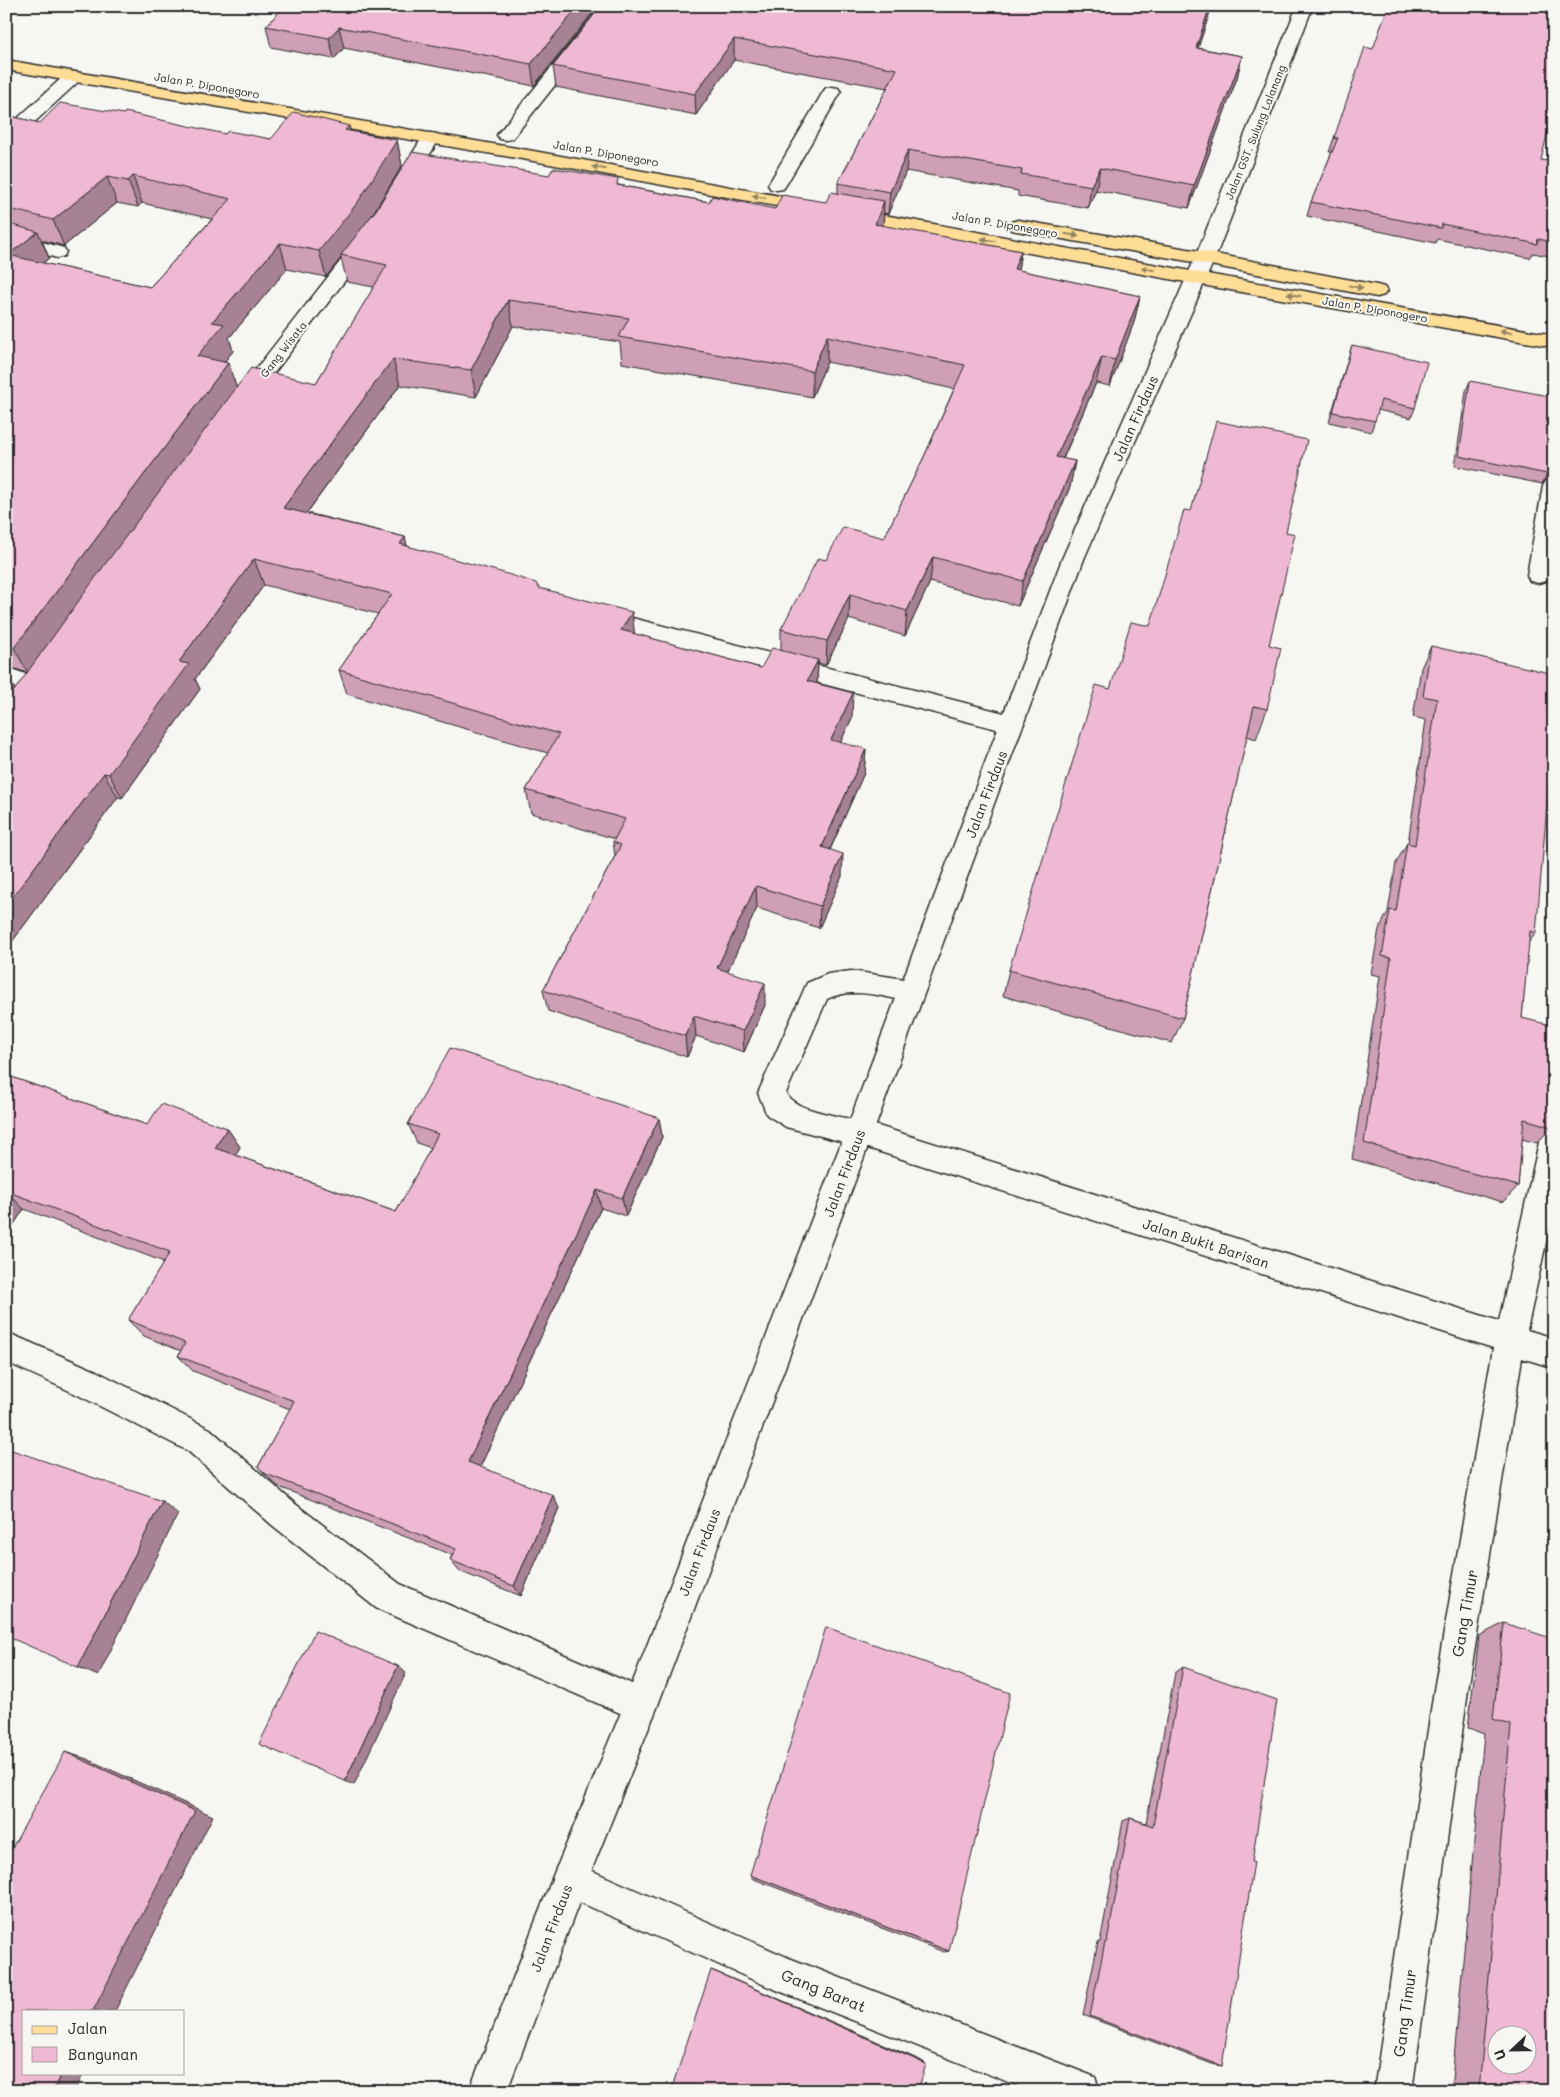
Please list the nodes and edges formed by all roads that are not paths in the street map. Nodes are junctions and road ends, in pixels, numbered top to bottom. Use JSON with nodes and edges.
{"nodes":[{"id":1,"x":610,"y":6,"type":"edge"},
{"id":2,"x":1305,"y":6,"type":"edge"},
{"id":3,"x":6,"y":52,"type":"edge"},
{"id":4,"x":6,"y":66,"type":"edge"},
{"id":5,"x":73,"y":77,"type":"junction"},
{"id":6,"x":832,"y":92,"type":"dead end"},
{"id":7,"x":506,"y":135,"type":"junction"},
{"id":8,"x":431,"y":138,"type":"junction"},
{"id":9,"x":6,"y":139,"type":"edge"},
{"id":10,"x":777,"y":185,"type":"junction"},
{"id":11,"x":394,"y":198,"type":"edge"},
{"id":12,"x":865,"y":200,"type":"edge"},
{"id":13,"x":379,"y":223,"type":"edge"},
{"id":14,"x":1001,"y":223,"type":"dead end"},
{"id":15,"x":6,"y":238,"type":"edge"},
{"id":16,"x":57,"y":252,"type":"edge"},
{"id":17,"x":1200,"y":268,"type":"junction"},
{"id":18,"x":1390,"y":293,"type":"dead end"},
{"id":19,"x":1430,"y":300,"type":"dead end"},
{"id":20,"x":1554,"y":324,"type":"edge"},
{"id":21,"x":1554,"y":341,"type":"edge"},
{"id":22,"x":229,"y":419,"type":"edge"},
{"id":23,"x":1554,"y":486,"type":"edge"},
{"id":24,"x":1538,"y":575,"type":"dead end"},
{"id":25,"x":580,"y":613,"type":"edge"},
{"id":26,"x":6,"y":676,"type":"edge"},
{"id":27,"x":34,"y":686,"type":"edge"},
{"id":28,"x":1012,"y":724,"type":"junction"},
{"id":29,"x":912,"y":991,"type":"junction"},
{"id":30,"x":859,"y":1133,"type":"junction"},
{"id":31,"x":1554,"y":1138,"type":"edge"},
{"id":32,"x":1510,"y":1339,"type":"junction"},
{"id":33,"x":6,"y":1347,"type":"edge"},
{"id":34,"x":1554,"y":1353,"type":"edge"},
{"id":35,"x":641,"y":1705,"type":"junction"},
{"id":36,"x":570,"y":1879,"type":"junction"},
{"id":37,"x":488,"y":2091,"type":"edge"},
{"id":38,"x":1081,"y":2091,"type":"edge"},
{"id":39,"x":1393,"y":2091,"type":"edge"}],
"edges":[{"from":1,"to":7,"type":"street"},
{"from":2,"to":17,"type":"street","name":"Jalan GST. Sulung Lalanang"},
{"from":3,"to":7,"type":"main road","name":"Jalan P. Diponegoro"},
{"from":4,"to":5,"type":"main road","name":"Jalan P. Diponegoro"},
{"from":5,"to":8,"type":"main road","name":"Jalan P. Diponegoro"},
{"from":5,"to":9,"type":"street"},
{"from":6,"to":10,"type":"street"},
{"from":7,"to":10,"type":"main road","name":"Jalan P. Diponegoro"},
{"from":8,"to":11,"type":"street"},
{"from":17,"to":8,"type":"main road","name":"Jalan P. Diponegoro","one_way":true},
{"from":10,"to":12,"type":"main road","name":"Jalan P. Diponegoro"},
{"from":13,"to":22,"type":"street","name":"Gang Wisata"},
{"from":14,"to":17,"type":"main road","name":"Jalan P. Diponegoro","one_way":true},
{"from":15,"to":16,"type":"street"},
{"from":17,"to":18,"type":"main road","name":"Jalan P. Diponogero","one_way":true},
{"from":21,"to":17,"type":"main road","name":"Jalan P. Diponogero","one_way":true},
{"from":17,"to":28,"type":"street","name":"Jalan Firdaus"},
{"from":19,"to":20,"type":"main road","name":"Jalan P. Diponogero"},
{"from":23,"to":24,"type":"street"},
{"from":25,"to":28,"type":"street"},
{"from":26,"to":27,"type":"street"},
{"from":28,"to":29,"type":"street","name":"Jalan Firdaus"},
{"from":29,"to":30,"type":"street","name":"Jalan Firdaus"},
{"from":29,"to":30,"type":"street","name":"Jalan Bukit Barisan"},
{"from":30,"to":32,"type":"street","name":"Jalan Bukit Barisan"},
{"from":30,"to":35,"type":"street","name":"Jalan Firdaus"},
{"from":31,"to":32,"type":"street","name":"Gang Timur"},
{"from":32,"to":34,"type":"street","name":"Jalan Bukit Barisan"},
{"from":32,"to":39,"type":"street","name":"Gang Timur"},
{"from":33,"to":35,"type":"street"},
{"from":35,"to":36,"type":"street","name":"Jalan Firdaus"},
{"from":36,"to":37,"type":"street","name":"Jalan Firdaus"},
{"from":36,"to":38,"type":"street","name":"Gang Barat"}]}
